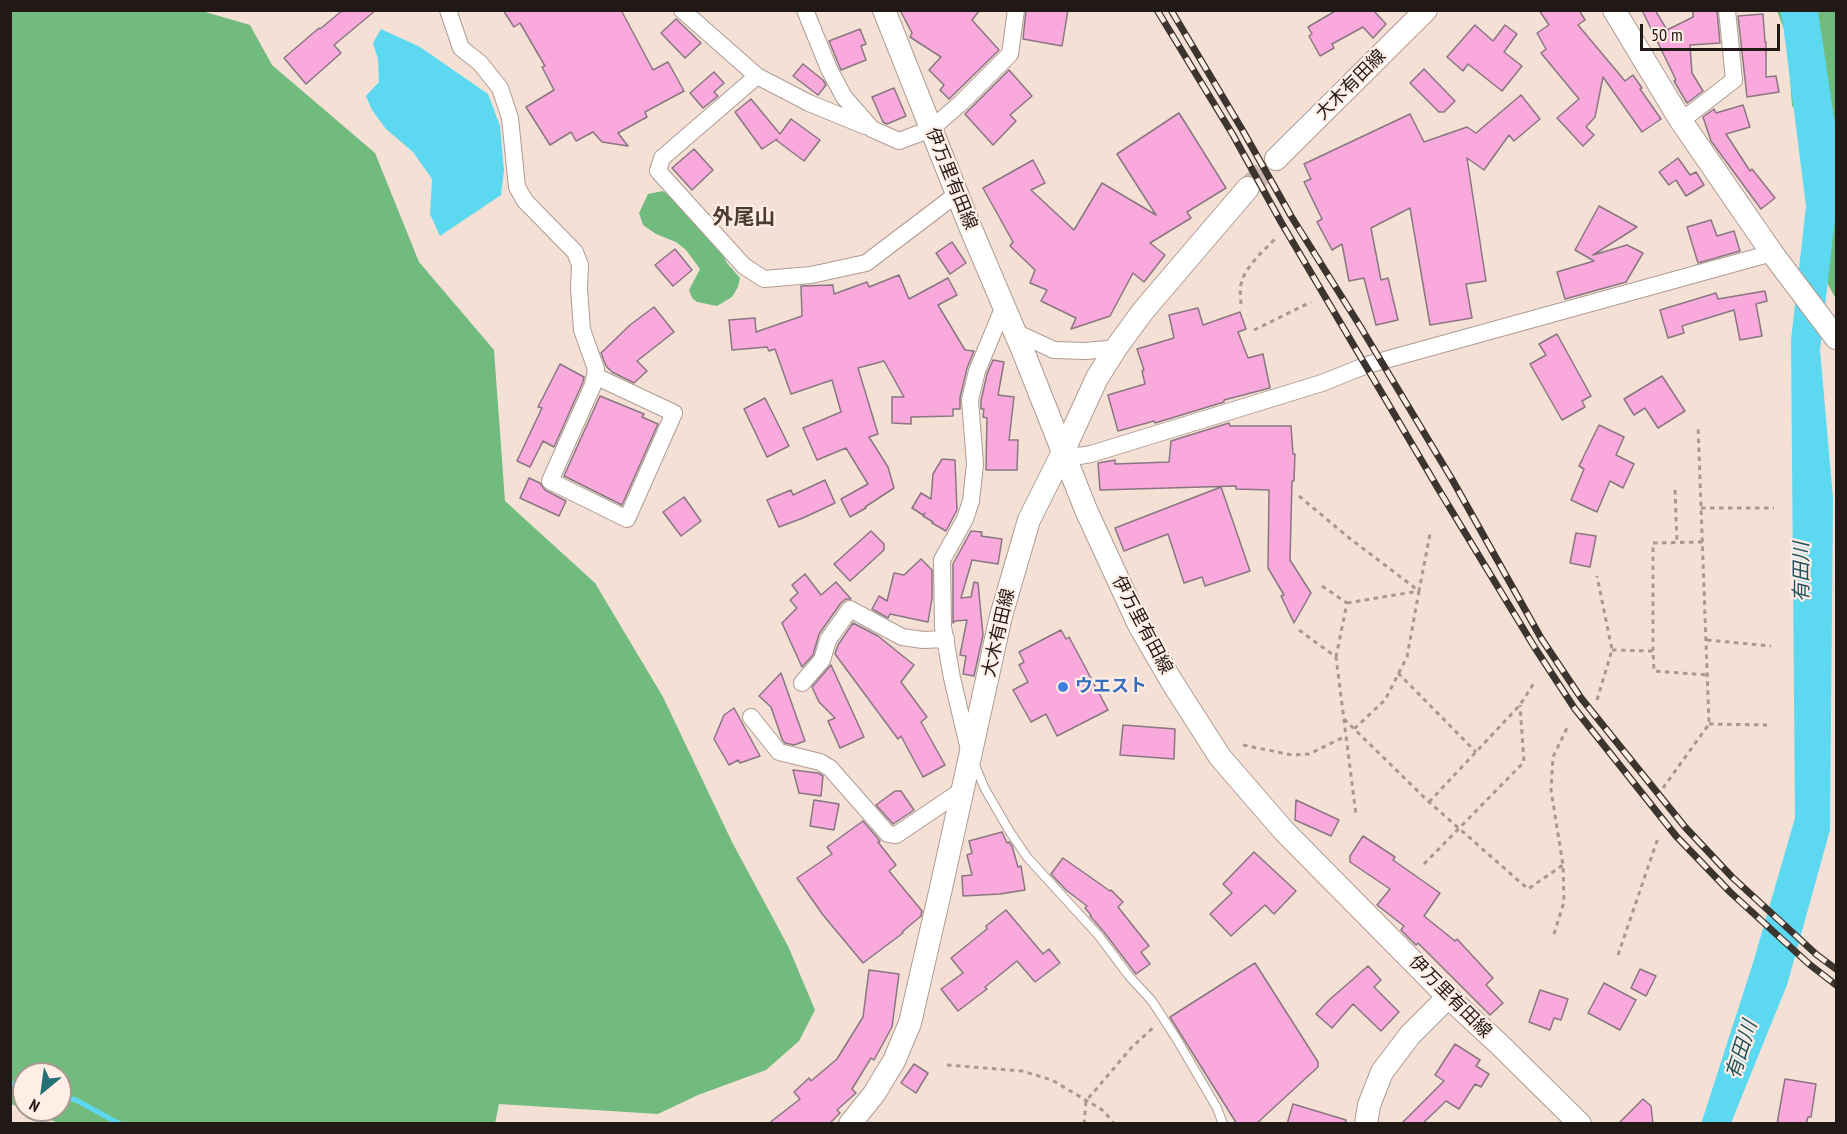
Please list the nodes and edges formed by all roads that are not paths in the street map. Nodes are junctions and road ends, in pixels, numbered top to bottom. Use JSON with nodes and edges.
{"nodes":[{"id":1,"x":448,"y":10,"type":"edge"},
{"id":2,"x":682,"y":10,"type":"edge"},
{"id":3,"x":805,"y":10,"type":"edge"},
{"id":4,"x":884,"y":10,"type":"edge"},
{"id":5,"x":1016,"y":10,"type":"edge"},
{"id":6,"x":1426,"y":10,"type":"edge"},
{"id":7,"x":1614,"y":10,"type":"edge"},
{"id":8,"x":1727,"y":10,"type":"edge"},
{"id":9,"x":757,"y":76,"type":"junction"},
{"id":10,"x":1681,"y":121,"type":"junction"},
{"id":11,"x":872,"y":129,"type":"junction"},
{"id":12,"x":931,"y":129,"type":"junction"},
{"id":13,"x":1276,"y":159,"type":"tunnel mouth"},
{"id":14,"x":1248,"y":188,"type":"tunnel mouth"},
{"id":15,"x":957,"y":194,"type":"junction"},
{"id":16,"x":1772,"y":253,"type":"junction"},
{"id":17,"x":1004,"y":306,"type":"junction"},
{"id":18,"x":1015,"y":332,"type":"junction"},
{"id":19,"x":1836,"y":338,"type":"edge"},
{"id":20,"x":1116,"y":348,"type":"junction"},
{"id":21,"x":595,"y":376,"type":"junction"},
{"id":22,"x":1063,"y":452,"type":"junction"},
{"id":23,"x":946,"y":639,"type":"junction"},
{"id":24,"x":802,"y":683,"type":"dead end"},
{"id":25,"x":751,"y":717,"type":"dead end"},
{"id":26,"x":971,"y":757,"type":"junction"},
{"id":27,"x":964,"y":789,"type":"junction"},
{"id":28,"x":1448,"y":997,"type":"junction"},
{"id":29,"x":850,"y":1123,"type":"edge"},
{"id":30,"x":1222,"y":1124,"type":"edge"},
{"id":31,"x":1366,"y":1124,"type":"edge"},
{"id":32,"x":1580,"y":1124,"type":"edge"}],
"edges":[{"from":1,"to":21,"type":"street"},
{"from":2,"to":9,"type":"street"},
{"from":3,"to":11,"type":"street"},
{"from":4,"to":12,"type":"main road","name":"伊万里有田線"},
{"from":5,"to":12,"type":"street"},
{"from":6,"to":13,"type":"main road","name":"大木有田線"},
{"from":7,"to":10,"type":"main road"},
{"from":8,"to":10,"type":"street"},
{"from":9,"to":11,"type":"street"},
{"from":9,"to":15,"type":"street"},
{"from":10,"to":16,"type":"main road"},
{"from":11,"to":12,"type":"street"},
{"from":12,"to":15,"type":"main road","name":"伊万里有田線"},
{"from":14,"to":20,"type":"main road","name":"大木有田線"},
{"from":15,"to":17,"type":"main road","name":"伊万里有田線"},
{"from":16,"to":19,"type":"main road"},
{"from":16,"to":22,"type":"street"},
{"from":17,"to":18,"type":"main road","name":"伊万里有田線"},
{"from":17,"to":23,"type":"street"},
{"from":18,"to":20,"type":"street"},
{"from":18,"to":22,"type":"main road","name":"伊万里有田線"},
{"from":20,"to":22,"type":"main road","name":"大木有田線"},
{"from":21,"to":21,"type":"street"},
{"from":22,"to":26,"type":"main road","name":"大木有田線"},
{"from":22,"to":28,"type":"main road","name":"伊万里有田線"},
{"from":23,"to":24,"type":"street"},
{"from":23,"to":26,"type":"street"},
{"from":25,"to":27,"type":"street"},
{"from":26,"to":27,"type":"main road","name":"大木有田線"},
{"from":26,"to":30,"type":"lane"},
{"from":27,"to":29,"type":"main road","name":"大木有田線"},
{"from":28,"to":31,"type":"main road"},
{"from":28,"to":32,"type":"main road","name":"伊万里有田線"}]}
